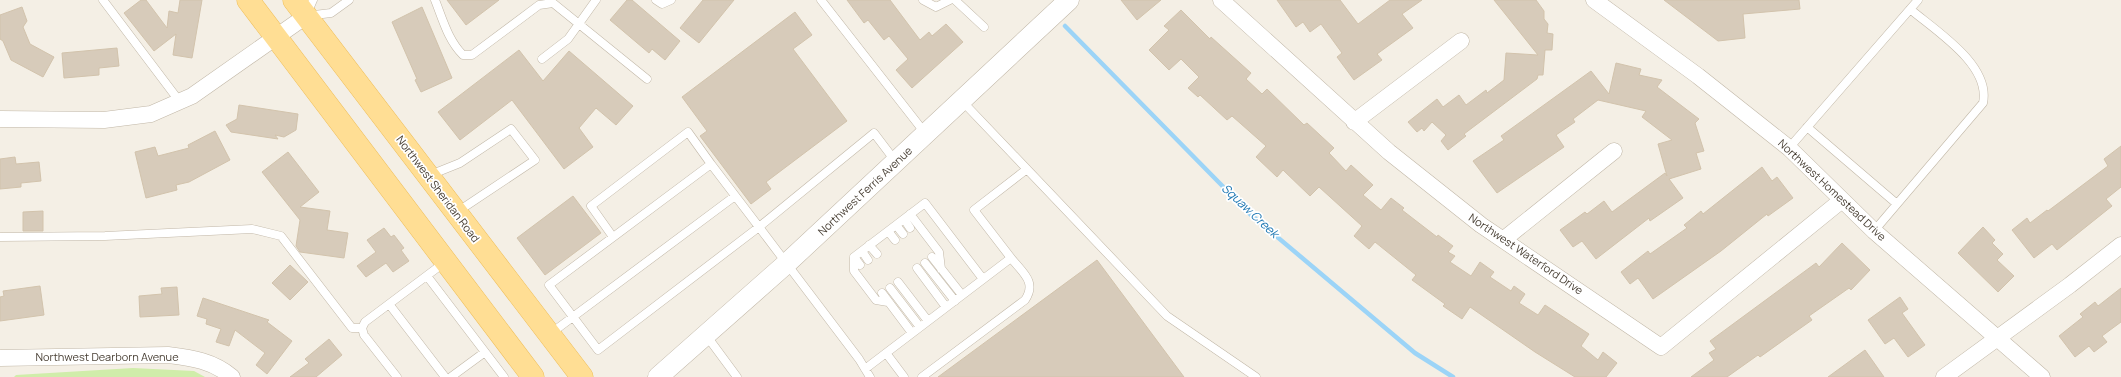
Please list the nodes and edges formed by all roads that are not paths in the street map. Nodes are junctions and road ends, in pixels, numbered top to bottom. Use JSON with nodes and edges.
{"nodes":[{"id":1,"x":103,"y":0,"type":"edge"},
{"id":2,"x":248,"y":0,"type":"edge"},
{"id":3,"x":349,"y":0,"type":"edge"},
{"id":4,"x":435,"y":0,"type":"edge"},
{"id":5,"x":596,"y":0,"type":"edge"},
{"id":6,"x":656,"y":0,"type":"edge"},
{"id":7,"x":671,"y":0,"type":"edge"},
{"id":8,"x":821,"y":0,"type":"edge"},
{"id":9,"x":923,"y":0,"type":"edge"},
{"id":10,"x":950,"y":0,"type":"edge"},
{"id":11,"x":955,"y":0,"type":"edge"},
{"id":12,"x":1069,"y":0,"type":"edge"},
{"id":13,"x":1594,"y":0,"type":"edge"},
{"id":14,"x":1918,"y":0,"type":"edge"},
{"id":15,"x":1223,"y":1,"type":"edge"},
{"id":16,"x":304,"y":5,"type":"edge"},
{"id":17,"x":1910,"y":9,"type":"junction"},
{"id":18,"x":579,"y":23,"type":"junction"},
{"id":19,"x":984,"y":27,"type":"dead end"},
{"id":20,"x":276,"y":37,"type":"junction"},
{"id":21,"x":1461,"y":42,"type":"dead end"},
{"id":22,"x":542,"y":59,"type":"dead end"},
{"id":23,"x":647,"y":79,"type":"dead end"},
{"id":24,"x":962,"y":101,"type":"junction"},
{"id":25,"x":180,"y":102,"type":"junction"},
{"id":26,"x":0,"y":119,"type":"edge"},
{"id":27,"x":1354,"y":122,"type":"junction"},
{"id":28,"x":1807,"y":127,"type":"junction"},
{"id":29,"x":927,"y":135,"type":"junction"},
{"id":30,"x":1789,"y":148,"type":"junction"},
{"id":31,"x":1614,"y":151,"type":"dead end"},
{"id":32,"x":896,"y":162,"type":"junction"},
{"id":33,"x":711,"y":164,"type":"junction"},
{"id":34,"x":1027,"y":169,"type":"junction"},
{"id":35,"x":428,"y":176,"type":"junction"},
{"id":36,"x":735,"y":196,"type":"junction"},
{"id":37,"x":1842,"y":200,"type":"junction"},
{"id":38,"x":1897,"y":204,"type":"junction"},
{"id":39,"x":456,"y":213,"type":"junction"},
{"id":40,"x":907,"y":217,"type":"junction"},
{"id":41,"x":896,"y":225,"type":"junction"},
{"id":42,"x":759,"y":227,"type":"junction"},
{"id":43,"x":910,"y":228,"type":"dead end"},
{"id":44,"x":888,"y":231,"type":"junction"},
{"id":45,"x":1874,"y":231,"type":"junction"},
{"id":46,"x":903,"y":234,"type":"dead end"},
{"id":47,"x":0,"y":237,"type":"edge"},
{"id":48,"x":613,"y":237,"type":"junction"},
{"id":49,"x":895,"y":240,"type":"dead end"},
{"id":50,"x":1503,"y":240,"type":"junction"},
{"id":51,"x":869,"y":245,"type":"junction"},
{"id":52,"x":2121,"y":245,"type":"edge"},
{"id":53,"x":862,"y":251,"type":"junction"},
{"id":54,"x":876,"y":254,"type":"dead end"},
{"id":55,"x":854,"y":256,"type":"junction"},
{"id":56,"x":932,"y":257,"type":"dead end"},
{"id":57,"x":1011,"y":258,"type":"junction"},
{"id":58,"x":868,"y":260,"type":"dead end"},
{"id":59,"x":446,"y":261,"type":"junction"},
{"id":60,"x":925,"y":263,"type":"dead end"},
{"id":61,"x":786,"y":264,"type":"junction"},
{"id":62,"x":860,"y":265,"type":"dead end"},
{"id":63,"x":917,"y":268,"type":"dead end"},
{"id":64,"x":941,"y":269,"type":"junction"},
{"id":65,"x":426,"y":276,"type":"junction"},
{"id":66,"x":983,"y":279,"type":"junction"},
{"id":67,"x":898,"y":282,"type":"dead end"},
{"id":68,"x":890,"y":288,"type":"dead end"},
{"id":69,"x":882,"y":293,"type":"dead end"},
{"id":70,"x":962,"y":295,"type":"junction"},
{"id":71,"x":955,"y":301,"type":"junction"},
{"id":72,"x":888,"y":302,"type":"junction"},
{"id":73,"x":389,"y":304,"type":"junction"},
{"id":74,"x":946,"y":307,"type":"junction"},
{"id":75,"x":574,"y":318,"type":"junction"},
{"id":76,"x":928,"y":321,"type":"junction"},
{"id":77,"x":920,"y":327,"type":"junction"},
{"id":78,"x":362,"y":328,"type":"junction"},
{"id":79,"x":912,"y":333,"type":"junction"},
{"id":80,"x":550,"y":335,"type":"junction"},
{"id":81,"x":706,"y":335,"type":"junction"},
{"id":82,"x":1996,"y":338,"type":"junction"},
{"id":83,"x":485,"y":352,"type":"junction"},
{"id":84,"x":886,"y":353,"type":"junction"},
{"id":85,"x":0,"y":358,"type":"edge"},
{"id":86,"x":865,"y":369,"type":"junction"},
{"id":87,"x":454,"y":376,"type":"edge"},
{"id":88,"x":232,"y":377,"type":"edge"},
{"id":89,"x":397,"y":377,"type":"edge"},
{"id":90,"x":445,"y":377,"type":"edge"},
{"id":91,"x":504,"y":377,"type":"edge"},
{"id":92,"x":533,"y":377,"type":"edge"},
{"id":93,"x":582,"y":377,"type":"edge"},
{"id":94,"x":658,"y":377,"type":"edge"},
{"id":95,"x":735,"y":377,"type":"edge"},
{"id":96,"x":870,"y":377,"type":"edge"},
{"id":97,"x":904,"y":377,"type":"edge"},
{"id":98,"x":922,"y":377,"type":"edge"},
{"id":99,"x":1256,"y":377,"type":"edge"},
{"id":100,"x":1944,"y":377,"type":"edge"},
{"id":101,"x":2042,"y":377,"type":"edge"}],
"edges":[{"from":1,"to":25,"type":"lane"},
{"from":2,"to":20,"type":"main road"},
{"from":3,"to":16,"type":"lane"},
{"from":4,"to":18,"type":"lane"},
{"from":5,"to":18,"type":"lane"},
{"from":6,"to":7,"type":"lane"},
{"from":8,"to":29,"type":"lane"},
{"from":9,"to":10,"type":"lane"},
{"from":11,"to":19,"type":"lane"},
{"from":12,"to":24,"type":"street","name":"Northwest Ferris Avenue"},
{"from":13,"to":30,"type":"street","name":"Northwest Homestead Drive"},
{"from":14,"to":17,"type":"lane"},
{"from":15,"to":27,"type":"street","name":"Northwest Waterford Drive"},
{"from":16,"to":20,"type":"street"},
{"from":16,"to":35,"type":"main road","name":"Northwest Sheridan Road"},
{"from":17,"to":28,"type":"lane"},
{"from":17,"to":38,"type":"lane"},
{"from":18,"to":22,"type":"lane"},
{"from":18,"to":23,"type":"lane"},
{"from":20,"to":25,"type":"street"},
{"from":20,"to":59,"type":"main road"},
{"from":21,"to":27,"type":"street"},
{"from":24,"to":29,"type":"street","name":"Northwest Ferris Avenue"},
{"from":24,"to":34,"type":"lane"},
{"from":25,"to":26,"type":"street"},
{"from":27,"to":50,"type":"street","name":"Northwest Waterford Drive"},
{"from":28,"to":30,"type":"lane"},
{"from":28,"to":38,"type":"lane"},
{"from":29,"to":32,"type":"street","name":"Northwest Ferris Avenue"},
{"from":30,"to":37,"type":"street","name":"Northwest Homestead Drive"},
{"from":31,"to":50,"type":"street"},
{"from":32,"to":42,"type":"lane"},
{"from":32,"to":61,"type":"street","name":"Northwest Ferris Avenue"},
{"from":33,"to":36,"type":"lane"},
{"from":33,"to":48,"type":"lane"},
{"from":33,"to":48,"type":"lane"},
{"from":34,"to":57,"type":"lane"},
{"from":34,"to":99,"type":"lane"},
{"from":35,"to":39,"type":"main road","name":"Northwest Sheridan Road"},
{"from":35,"to":39,"type":"lane"},
{"from":36,"to":42,"type":"lane"},
{"from":36,"to":75,"type":"lane"},
{"from":37,"to":45,"type":"street","name":"Northwest Homestead Drive"},
{"from":37,"to":50,"type":"street","name":"Northwest Waterford Drive"},
{"from":38,"to":45,"type":"lane"},
{"from":39,"to":80,"type":"main road","name":"Northwest Sheridan Road"},
{"from":40,"to":41,"type":"lane"},
{"from":40,"to":43,"type":"lane"},
{"from":40,"to":64,"type":"lane"},
{"from":40,"to":66,"type":"lane"},
{"from":41,"to":44,"type":"lane"},
{"from":41,"to":46,"type":"lane"},
{"from":42,"to":61,"type":"lane"},
{"from":42,"to":75,"type":"lane"},
{"from":44,"to":49,"type":"lane"},
{"from":44,"to":51,"type":"lane"},
{"from":45,"to":82,"type":"street","name":"Northwest Homestead Drive"},
{"from":47,"to":78,"type":"lane"},
{"from":48,"to":75,"type":"lane"},
{"from":51,"to":53,"type":"lane"},
{"from":51,"to":54,"type":"lane"},
{"from":52,"to":82,"type":"street"},
{"from":53,"to":55,"type":"lane"},
{"from":53,"to":58,"type":"lane"},
{"from":55,"to":62,"type":"lane"},
{"from":55,"to":72,"type":"lane"},
{"from":56,"to":64,"type":"lane"},
{"from":57,"to":66,"type":"lane"},
{"from":57,"to":98,"type":"lane"},
{"from":59,"to":65,"type":"lane"},
{"from":59,"to":92,"type":"main road"},
{"from":60,"to":71,"type":"lane"},
{"from":61,"to":81,"type":"street","name":"Northwest Ferris Avenue"},
{"from":61,"to":86,"type":"lane"},
{"from":63,"to":74,"type":"lane"},
{"from":64,"to":70,"type":"lane"},
{"from":65,"to":73,"type":"lane"},
{"from":65,"to":83,"type":"lane"},
{"from":66,"to":70,"type":"lane"},
{"from":67,"to":76,"type":"lane"},
{"from":68,"to":77,"type":"lane"},
{"from":69,"to":72,"type":"lane"},
{"from":70,"to":71,"type":"lane"},
{"from":71,"to":74,"type":"lane"},
{"from":72,"to":79,"type":"lane"},
{"from":73,"to":78,"type":"lane"},
{"from":73,"to":90,"type":"lane"},
{"from":74,"to":76,"type":"lane"},
{"from":75,"to":80,"type":"lane"},
{"from":76,"to":77,"type":"lane"},
{"from":77,"to":79,"type":"lane"},
{"from":78,"to":89,"type":"lane"},
{"from":79,"to":84,"type":"lane"},
{"from":80,"to":93,"type":"main road","name":"Northwest Sheridan Road"},
{"from":81,"to":94,"type":"street","name":"Northwest Ferris Avenue"},
{"from":81,"to":95,"type":"lane"},
{"from":82,"to":100,"type":"street"},
{"from":82,"to":101,"type":"street","name":"Northwest Homestead Drive"},
{"from":83,"to":87,"type":"lane"},
{"from":83,"to":91,"type":"lane"},
{"from":84,"to":86,"type":"lane"},
{"from":84,"to":97,"type":"lane"},
{"from":85,"to":88,"type":"street","name":"Northwest Dearborn Avenue"},
{"from":86,"to":96,"type":"lane"}]}
